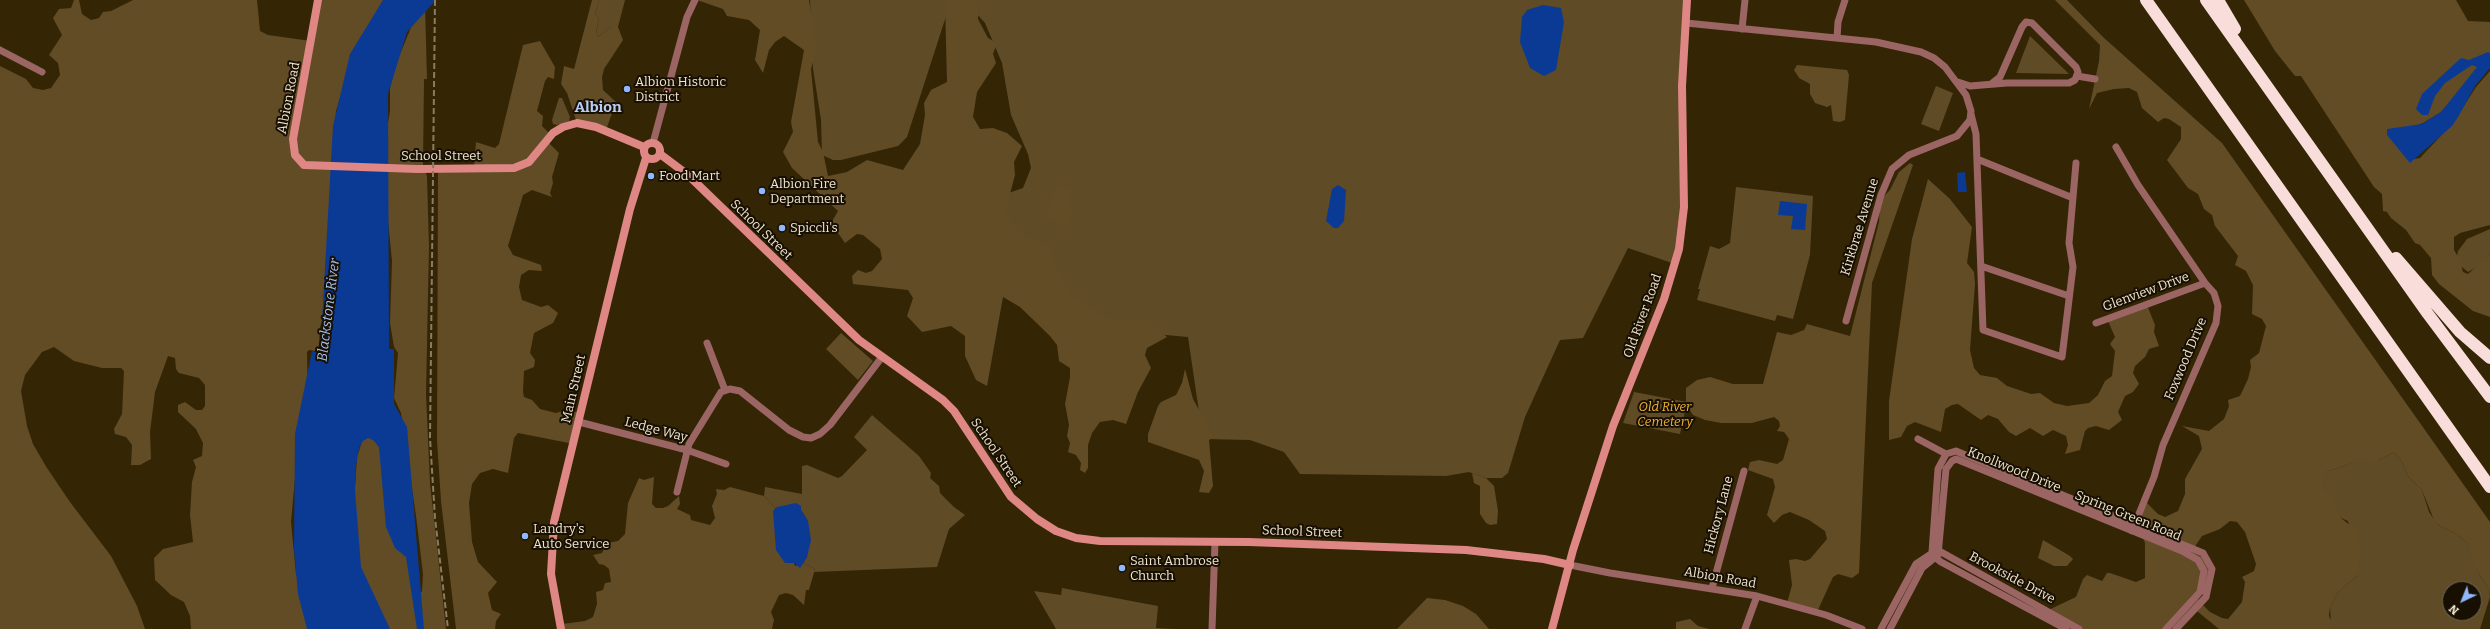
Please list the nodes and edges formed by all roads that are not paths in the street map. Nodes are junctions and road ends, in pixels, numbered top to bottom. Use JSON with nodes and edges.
{"nodes":[{"id":1,"x":318,"y":0,"type":"edge"},
{"id":2,"x":695,"y":0,"type":"edge"},
{"id":3,"x":1687,"y":0,"type":"edge"},
{"id":4,"x":1745,"y":0,"type":"edge"},
{"id":5,"x":1845,"y":0,"type":"edge"},
{"id":6,"x":2146,"y":0,"type":"edge"},
{"id":7,"x":2206,"y":0,"type":"edge"},
{"id":8,"x":2218,"y":0,"type":"edge"},
{"id":9,"x":1686,"y":23,"type":"junction"},
{"id":10,"x":1742,"y":29,"type":"junction"},
{"id":11,"x":1837,"y":38,"type":"junction"},
{"id":12,"x":0,"y":50,"type":"edge"},
{"id":13,"x":42,"y":72,"type":"dead end"},
{"id":14,"x":2077,"y":76,"type":"junction"},
{"id":15,"x":2095,"y":79,"type":"dead end"},
{"id":16,"x":1958,"y":82,"type":"junction"},
{"id":17,"x":1991,"y":84,"type":"junction"},
{"id":18,"x":2274,"y":97,"type":"junction"},
{"id":19,"x":1971,"y":112,"type":"junction"},
{"id":20,"x":653,"y":143,"type":"junction"},
{"id":21,"x":644,"y":147,"type":"junction"},
{"id":22,"x":2116,"y":147,"type":"dead end"},
{"id":23,"x":660,"y":154,"type":"junction"},
{"id":24,"x":646,"y":158,"type":"junction"},
{"id":25,"x":1977,"y":158,"type":"junction"},
{"id":26,"x":2076,"y":163,"type":"dead end"},
{"id":27,"x":359,"y":168,"type":"joint"},
{"id":28,"x":2344,"y":195,"type":"junction"},
{"id":29,"x":2073,"y":198,"type":"junction"},
{"id":30,"x":1981,"y":266,"type":"junction"},
{"id":31,"x":2205,"y":283,"type":"junction"},
{"id":32,"x":2069,"y":296,"type":"junction"},
{"id":33,"x":1846,"y":321,"type":"dead end"},
{"id":34,"x":2096,"y":323,"type":"dead end"},
{"id":35,"x":707,"y":343,"type":"dead end"},
{"id":36,"x":882,"y":357,"type":"junction"},
{"id":37,"x":2490,"y":358,"type":"edge"},
{"id":38,"x":726,"y":390,"type":"junction"},
{"id":39,"x":2490,"y":397,"type":"edge"},
{"id":40,"x":579,"y":422,"type":"junction"},
{"id":41,"x":2455,"y":436,"type":"junction"},
{"id":42,"x":1918,"y":439,"type":"dead end"},
{"id":43,"x":686,"y":450,"type":"junction"},
{"id":44,"x":1946,"y":454,"type":"junction"},
{"id":45,"x":726,"y":464,"type":"dead end"},
{"id":46,"x":1744,"y":471,"type":"dead end"},
{"id":47,"x":2490,"y":487,"type":"edge"},
{"id":48,"x":677,"y":492,"type":"dead end"},
{"id":49,"x":2490,"y":495,"type":"edge"},
{"id":50,"x":2065,"y":499,"type":"junction"},
{"id":51,"x":2133,"y":528,"type":"junction"},
{"id":52,"x":1215,"y":542,"type":"junction"},
{"id":53,"x":2191,"y":551,"type":"junction"},
{"id":54,"x":1935,"y":553,"type":"junction"},
{"id":55,"x":1570,"y":565,"type":"junction"},
{"id":56,"x":1712,"y":588,"type":"junction"},
{"id":57,"x":1756,"y":596,"type":"junction"},
{"id":58,"x":560,"y":629,"type":"edge"},
{"id":59,"x":1212,"y":629,"type":"edge"},
{"id":60,"x":1552,"y":629,"type":"edge"},
{"id":61,"x":1745,"y":629,"type":"edge"},
{"id":62,"x":1862,"y":629,"type":"edge"},
{"id":63,"x":1881,"y":629,"type":"edge"},
{"id":64,"x":1890,"y":629,"type":"edge"},
{"id":65,"x":2066,"y":629,"type":"edge"},
{"id":66,"x":2079,"y":629,"type":"edge"},
{"id":67,"x":2166,"y":629,"type":"edge"},
{"id":68,"x":2176,"y":629,"type":"edge"}],
"edges":[{"from":1,"to":27,"type":"street","name":"Albion Road"},
{"from":2,"to":20,"type":"street"},
{"from":3,"to":9,"type":"street","name":"Old River Road"},
{"from":4,"to":10,"type":"street"},
{"from":5,"to":11,"type":"street"},
{"from":6,"to":41,"type":"highway"},
{"from":7,"to":18,"type":"highway"},
{"from":8,"to":18,"type":"highway"},
{"from":9,"to":10,"type":"street"},
{"from":9,"to":55,"type":"street","name":"Old River Road"},
{"from":10,"to":11,"type":"street"},
{"from":11,"to":16,"type":"street"},
{"from":12,"to":13,"type":"street"},
{"from":14,"to":15,"type":"street"},
{"from":14,"to":17,"type":"street"},
{"from":14,"to":17,"type":"street"},
{"from":16,"to":17,"type":"street"},
{"from":16,"to":19,"type":"street"},
{"from":18,"to":28,"type":"highway"},
{"from":19,"to":25,"type":"street"},
{"from":19,"to":33,"type":"street","name":"Kirkbrae Avenue"},
{"from":20,"to":21,"type":"street"},
{"from":20,"to":23,"type":"street","name":"School Street"},
{"from":21,"to":24,"type":"street"},
{"from":21,"to":27,"type":"street","name":"School Street"},
{"from":22,"to":31,"type":"street","name":"Foxwood Drive"},
{"from":23,"to":24,"type":"street"},
{"from":23,"to":36,"type":"street","name":"School Street"},
{"from":24,"to":40,"type":"street","name":"Main Street"},
{"from":25,"to":29,"type":"street"},
{"from":25,"to":30,"type":"street"},
{"from":26,"to":29,"type":"street"},
{"from":28,"to":37,"type":"highway"},
{"from":28,"to":39,"type":"highway"},
{"from":29,"to":32,"type":"street"},
{"from":30,"to":32,"type":"street"},
{"from":30,"to":32,"type":"street"},
{"from":31,"to":34,"type":"street","name":"Glenview Drive"},
{"from":31,"to":51,"type":"street","name":"Foxwood Drive"},
{"from":35,"to":38,"type":"street"},
{"from":36,"to":38,"type":"street"},
{"from":36,"to":52,"type":"street","name":"School Street"},
{"from":38,"to":43,"type":"street"},
{"from":40,"to":43,"type":"street","name":"Ledge Way"},
{"from":40,"to":58,"type":"street","name":"Main Street"},
{"from":41,"to":47,"type":"highway"},
{"from":41,"to":49,"type":"highway"},
{"from":42,"to":44,"type":"street"},
{"from":43,"to":45,"type":"street","name":"Ledge Way"},
{"from":43,"to":48,"type":"street"},
{"from":44,"to":50,"type":"street","name":"Spring Green Road"},
{"from":44,"to":54,"type":"street"},
{"from":46,"to":56,"type":"street","name":"Hickory Lane"},
{"from":50,"to":51,"type":"street","name":"Spring Green Road"},
{"from":50,"to":54,"type":"street","name":"Knollwood Drive"},
{"from":51,"to":53,"type":"street","name":"Spring Green Road"},
{"from":52,"to":55,"type":"street","name":"School Street"},
{"from":52,"to":59,"type":"street"},
{"from":53,"to":67,"type":"street"},
{"from":53,"to":68,"type":"street"},
{"from":54,"to":63,"type":"street"},
{"from":54,"to":64,"type":"street"},
{"from":54,"to":65,"type":"street","name":"Brookside Drive"},
{"from":54,"to":66,"type":"street","name":"Brookside Drive"},
{"from":55,"to":56,"type":"street","name":"Albion Road"},
{"from":55,"to":60,"type":"street","name":"Old River Road"},
{"from":56,"to":57,"type":"street","name":"Albion Road"},
{"from":57,"to":61,"type":"street"},
{"from":57,"to":62,"type":"street","name":"Albion Road"}]}
